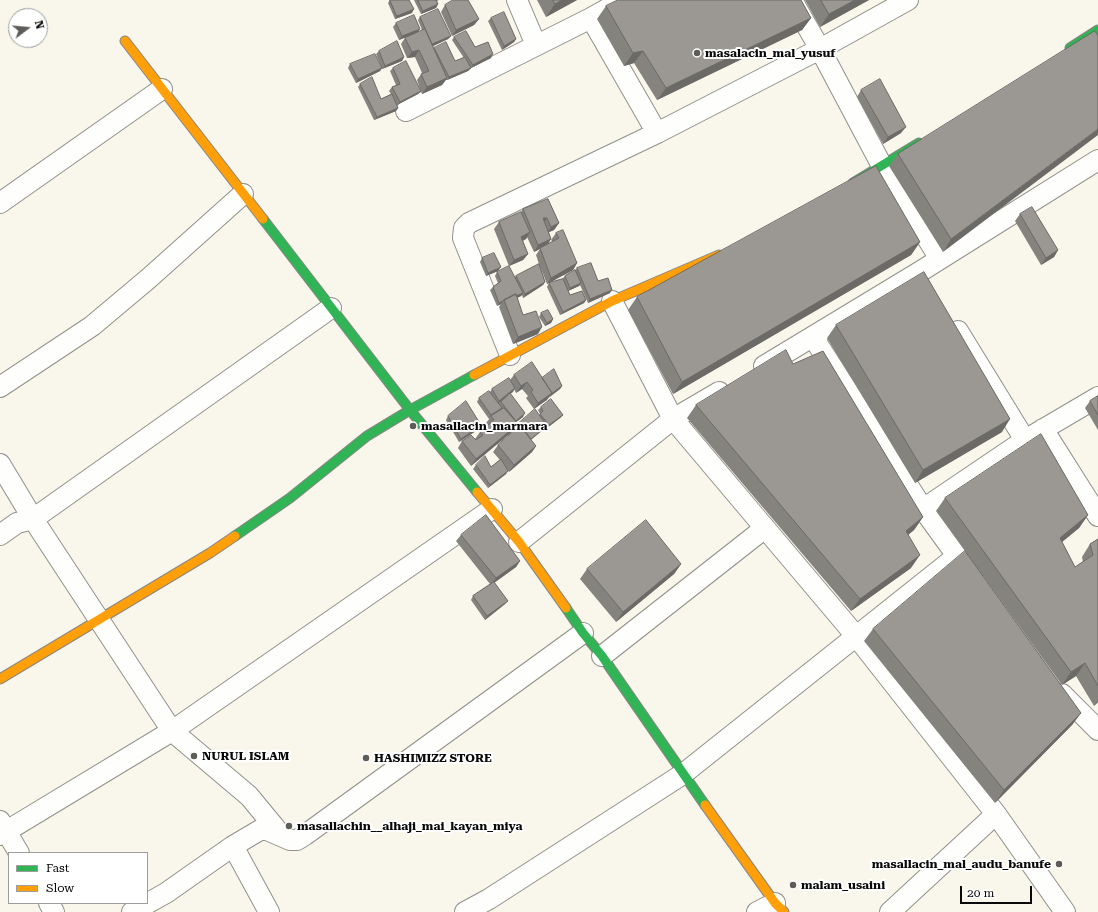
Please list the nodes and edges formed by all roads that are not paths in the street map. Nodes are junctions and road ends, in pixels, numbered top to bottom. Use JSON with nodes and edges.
{"nodes":[{"id":1,"x":517,"y":0,"type":"edge"},
{"id":2,"x":623,"y":0,"type":"edge"},
{"id":3,"x":792,"y":0,"type":"edge"},
{"id":4,"x":908,"y":0,"type":"edge"},
{"id":5,"x":591,"y":18,"type":"junction"},
{"id":6,"x":1098,"y":30,"type":"edge"},
{"id":7,"x":125,"y":41,"type":"dead end"},
{"id":8,"x":536,"y":46,"type":"junction"},
{"id":9,"x":820,"y":49,"type":"junction"},
{"id":10,"x":1064,"y":51,"type":"edge"},
{"id":11,"x":162,"y":89,"type":"junction"},
{"id":12,"x":406,"y":111,"type":"dead end"},
{"id":13,"x":657,"y":133,"type":"junction"},
{"id":14,"x":929,"y":136,"type":"edge"},
{"id":15,"x":1097,"y":163,"type":"edge"},
{"id":16,"x":882,"y":166,"type":"junction"},
{"id":17,"x":847,"y":186,"type":"edge"},
{"id":18,"x":243,"y":194,"type":"junction"},
{"id":19,"x":0,"y":203,"type":"edge"},
{"id":20,"x":728,"y":251,"type":"edge"},
{"id":21,"x":940,"y":259,"type":"junction"},
{"id":22,"x":612,"y":301,"type":"junction"},
{"id":23,"x":331,"y":308,"type":"junction"},
{"id":24,"x":950,"y":318,"type":"edge"},
{"id":25,"x":813,"y":337,"type":"junction"},
{"id":26,"x":510,"y":355,"type":"junction"},
{"id":27,"x":0,"y":387,"type":"edge"},
{"id":28,"x":1098,"y":397,"type":"edge"},
{"id":29,"x":410,"y":410,"type":"junction"},
{"id":30,"x":673,"y":419,"type":"junction"},
{"id":31,"x":1043,"y":429,"type":"junction"},
{"id":32,"x":1026,"y":440,"type":"junction"},
{"id":33,"x":0,"y":464,"type":"edge"},
{"id":34,"x":492,"y":509,"type":"junction"},
{"id":35,"x":923,"y":509,"type":"junction"},
{"id":36,"x":1098,"y":516,"type":"edge"},
{"id":37,"x":33,"y":519,"type":"junction"},
{"id":38,"x":765,"y":528,"type":"junction"},
{"id":39,"x":0,"y":535,"type":"edge"},
{"id":40,"x":519,"y":542,"type":"junction"},
{"id":41,"x":957,"y":556,"type":"junction"},
{"id":42,"x":976,"y":580,"type":"edge"},
{"id":43,"x":98,"y":619,"type":"junction"},
{"id":44,"x":583,"y":633,"type":"junction"},
{"id":45,"x":856,"y":636,"type":"junction"},
{"id":46,"x":602,"y":656,"type":"junction"},
{"id":47,"x":0,"y":679,"type":"edge"},
{"id":48,"x":1049,"y":679,"type":"edge"},
{"id":49,"x":1098,"y":730,"type":"edge"},
{"id":50,"x":172,"y":731,"type":"junction"},
{"id":51,"x":683,"y":774,"type":"junction"},
{"id":52,"x":996,"y":814,"type":"junction"},
{"id":53,"x":2,"y":830,"type":"edge"},
{"id":54,"x":282,"y":836,"type":"junction"},
{"id":55,"x":233,"y":846,"type":"junction"},
{"id":56,"x":18,"y":852,"type":"edge"},
{"id":57,"x":148,"y":903,"type":"edge"},
{"id":58,"x":146,"y":904,"type":"edge"},
{"id":59,"x":779,"y":907,"type":"edge"},
{"id":60,"x":132,"y":912,"type":"edge"},
{"id":61,"x":269,"y":912,"type":"edge"},
{"id":62,"x":465,"y":912,"type":"edge"},
{"id":63,"x":757,"y":912,"type":"edge"},
{"id":64,"x":890,"y":912,"type":"edge"},
{"id":65,"x":1065,"y":912,"type":"edge"}],
"edges":[{"from":1,"to":8,"type":"street"},
{"from":2,"to":5,"type":"street"},
{"from":3,"to":9,"type":"street"},
{"from":4,"to":9,"type":"street"},
{"from":5,"to":8,"type":"street"},
{"from":5,"to":13,"type":"street"},
{"from":6,"to":10,"type":"street"},
{"from":7,"to":11,"type":"street"},
{"from":8,"to":12,"type":"street"},
{"from":9,"to":13,"type":"street"},
{"from":9,"to":16,"type":"street"},
{"from":11,"to":18,"type":"street"},
{"from":11,"to":19,"type":"street"},
{"from":13,"to":26,"type":"street"},
{"from":14,"to":16,"type":"street"},
{"from":15,"to":21,"type":"street"},
{"from":16,"to":17,"type":"street"},
{"from":16,"to":21,"type":"street"},
{"from":18,"to":23,"type":"street"},
{"from":18,"to":27,"type":"street"},
{"from":20,"to":22,"type":"street"},
{"from":21,"to":25,"type":"street"},
{"from":22,"to":26,"type":"street"},
{"from":22,"to":30,"type":"street"},
{"from":23,"to":29,"type":"street"},
{"from":23,"to":37,"type":"street"},
{"from":24,"to":32,"type":"street"},
{"from":25,"to":30,"type":"street"},
{"from":25,"to":35,"type":"street"},
{"from":26,"to":29,"type":"street"},
{"from":28,"to":31,"type":"street"},
{"from":29,"to":34,"type":"street"},
{"from":29,"to":43,"type":"street"},
{"from":30,"to":38,"type":"street"},
{"from":30,"to":40,"type":"street"},
{"from":31,"to":32,"type":"street"},
{"from":31,"to":36,"type":"street"},
{"from":32,"to":35,"type":"street"},
{"from":33,"to":37,"type":"street"},
{"from":34,"to":40,"type":"street"},
{"from":34,"to":50,"type":"street"},
{"from":35,"to":41,"type":"street"},
{"from":37,"to":39,"type":"street"},
{"from":37,"to":43,"type":"street"},
{"from":38,"to":45,"type":"street"},
{"from":38,"to":46,"type":"street"},
{"from":40,"to":44,"type":"street"},
{"from":41,"to":42,"type":"street"},
{"from":41,"to":45,"type":"street"},
{"from":43,"to":47,"type":"street"},
{"from":43,"to":50,"type":"street"},
{"from":44,"to":46,"type":"street"},
{"from":44,"to":54,"type":"street"},
{"from":45,"to":51,"type":"street"},
{"from":45,"to":52,"type":"street"},
{"from":46,"to":51,"type":"street"},
{"from":48,"to":49,"type":"street"},
{"from":50,"to":53,"type":"street"},
{"from":50,"to":54,"type":"street"},
{"from":51,"to":59,"type":"street"},
{"from":51,"to":62,"type":"street"},
{"from":52,"to":64,"type":"street"},
{"from":52,"to":65,"type":"street"},
{"from":53,"to":56,"type":"street"},
{"from":54,"to":55,"type":"street"},
{"from":55,"to":57,"type":"street"},
{"from":55,"to":61,"type":"street"},
{"from":58,"to":60,"type":"street"},
{"from":59,"to":63,"type":"street"}]}
